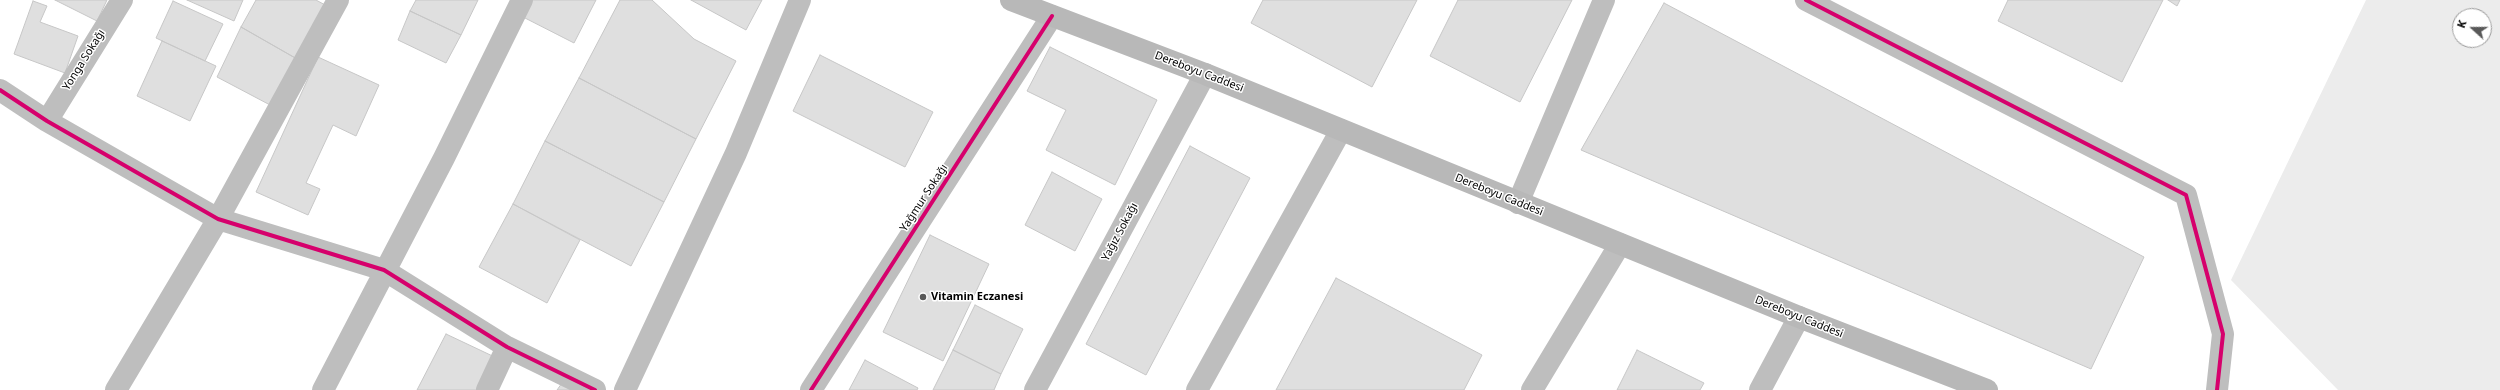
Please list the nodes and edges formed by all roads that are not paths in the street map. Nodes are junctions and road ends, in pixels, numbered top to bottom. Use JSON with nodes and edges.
{"nodes":[{"id":1,"x":122,"y":0,"type":"edge"},
{"id":2,"x":338,"y":0,"type":"edge"},
{"id":3,"x":522,"y":0,"type":"edge"},
{"id":4,"x":800,"y":0,"type":"edge"},
{"id":5,"x":1011,"y":0,"type":"edge"},
{"id":6,"x":1604,"y":0,"type":"edge"},
{"id":7,"x":1806,"y":0,"type":"edge"},
{"id":8,"x":1052,"y":16,"type":"junction"},
{"id":9,"x":1205,"y":74,"type":"junction"},
{"id":10,"x":0,"y":90,"type":"edge"},
{"id":11,"x":47,"y":121,"type":"junction"},
{"id":12,"x":1341,"y":130,"type":"junction"},
{"id":13,"x":1518,"y":203,"type":"junction"},
{"id":14,"x":218,"y":219,"type":"junction"},
{"id":15,"x":1620,"y":244,"type":"junction"},
{"id":16,"x":384,"y":270,"type":"junction"},
{"id":17,"x":1799,"y":318,"type":"junction"},
{"id":18,"x":507,"y":348,"type":"junction"},
{"id":19,"x":116,"y":390,"type":"edge"},
{"id":20,"x":323,"y":390,"type":"edge"},
{"id":21,"x":487,"y":390,"type":"edge"},
{"id":22,"x":595,"y":390,"type":"edge"},
{"id":23,"x":625,"y":390,"type":"edge"},
{"id":24,"x":811,"y":390,"type":"edge"},
{"id":25,"x":1036,"y":390,"type":"edge"},
{"id":26,"x":1197,"y":390,"type":"edge"},
{"id":27,"x":1532,"y":390,"type":"edge"},
{"id":28,"x":1760,"y":390,"type":"edge"},
{"id":29,"x":1987,"y":390,"type":"edge"},
{"id":30,"x":2217,"y":390,"type":"edge"}],
"edges":[{"from":1,"to":11,"type":"street","name":"Yonga Sokağı"},
{"from":2,"to":14,"type":"street"},
{"from":3,"to":16,"type":"street"},
{"from":4,"to":23,"type":"street"},
{"from":5,"to":8,"type":"main road","name":"Dereboyu Caddesi"},
{"from":6,"to":13,"type":"street"},
{"from":7,"to":30,"type":"street"},
{"from":8,"to":9,"type":"main road","name":"Dereboyu Caddesi"},
{"from":8,"to":24,"type":"street","name":"Yağmur Sokağı"},
{"from":9,"to":12,"type":"main road","name":"Dereboyu Caddesi"},
{"from":9,"to":25,"type":"street","name":"Yağız Sokağı"},
{"from":10,"to":11,"type":"street"},
{"from":11,"to":14,"type":"street"},
{"from":12,"to":13,"type":"main road","name":"Dereboyu Caddesi"},
{"from":12,"to":26,"type":"street"},
{"from":13,"to":15,"type":"main road","name":"Dereboyu Caddesi"},
{"from":14,"to":16,"type":"street"},
{"from":14,"to":19,"type":"street"},
{"from":15,"to":17,"type":"main road","name":"Dereboyu Caddesi"},
{"from":15,"to":27,"type":"street"},
{"from":16,"to":18,"type":"street"},
{"from":16,"to":20,"type":"street"},
{"from":17,"to":28,"type":"street"},
{"from":17,"to":29,"type":"main road","name":"Dereboyu Caddesi"},
{"from":18,"to":21,"type":"street"},
{"from":18,"to":22,"type":"street"}]}
